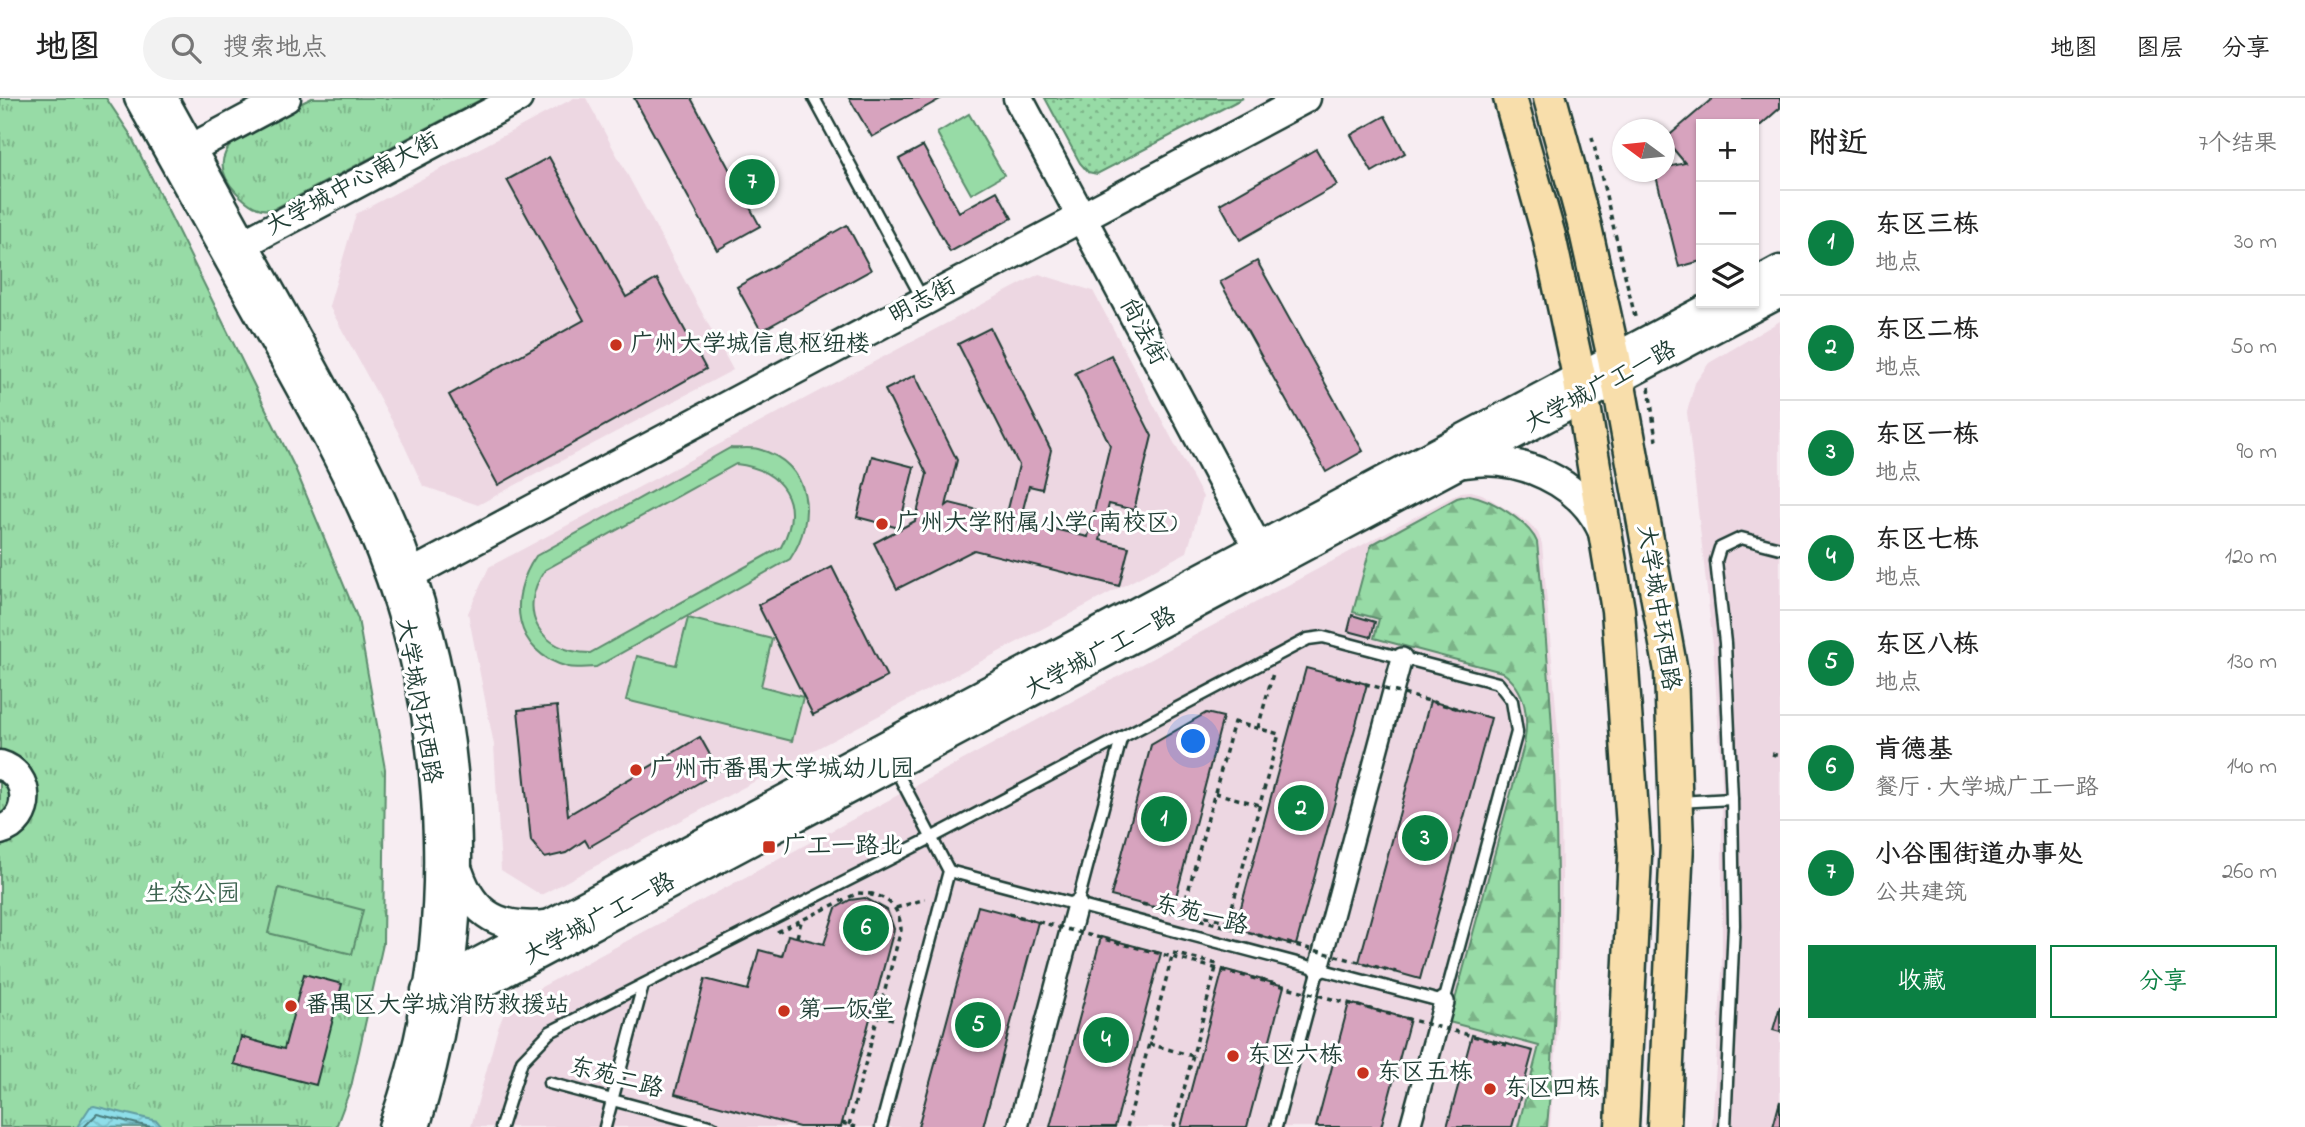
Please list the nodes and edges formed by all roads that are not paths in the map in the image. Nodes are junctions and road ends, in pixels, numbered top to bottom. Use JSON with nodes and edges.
{"nodes":[{"id":1,"x":139,"y":98,"type":"edge"},
{"id":2,"x":163,"y":98,"type":"edge"},
{"id":3,"x":286,"y":98,"type":"edge"},
{"id":4,"x":518,"y":98,"type":"edge"},
{"id":5,"x":814,"y":98,"type":"edge"},
{"id":6,"x":1018,"y":98,"type":"edge"},
{"id":7,"x":1306,"y":98,"type":"edge"},
{"id":8,"x":1510,"y":98,"type":"edge"},
{"id":9,"x":1550,"y":98,"type":"edge"},
{"id":10,"x":182,"y":153,"type":"junction"},
{"id":11,"x":1081,"y":217,"type":"junction"},
{"id":12,"x":235,"y":249,"type":"junction"},
{"id":13,"x":1780,"y":270,"type":"edge"},
{"id":14,"x":1759,"y":281,"type":"edge"},
{"id":15,"x":1780,"y":293,"type":"edge"},
{"id":16,"x":923,"y":302,"type":"junction"},
{"id":17,"x":1710,"y":308,"type":"edge"},
{"id":18,"x":1617,"y":368,"type":"junction"},
{"id":19,"x":1581,"y":387,"type":"junction"},
{"id":20,"x":1459,"y":464,"type":"junction"},
{"id":21,"x":1606,"y":540,"type":"junction"},
{"id":22,"x":1780,"y":548,"type":"edge"},
{"id":23,"x":1262,"y":557,"type":"junction"},
{"id":24,"x":401,"y":579,"type":"junction"},
{"id":25,"x":1402,"y":658,"type":"junction"},
{"id":26,"x":1121,"y":739,"type":"junction"},
{"id":27,"x":0,"y":765,"type":"edge"},
{"id":28,"x":898,"y":774,"type":"dead end"},
{"id":29,"x":1732,"y":800,"type":"junction"},
{"id":30,"x":1677,"y":802,"type":"junction"},
{"id":31,"x":0,"y":830,"type":"edge"},
{"id":32,"x":932,"y":838,"type":"junction"},
{"id":33,"x":457,"y":870,"type":"junction"},
{"id":34,"x":948,"y":871,"type":"junction"},
{"id":35,"x":1077,"y":905,"type":"junction"},
{"id":36,"x":549,"y":925,"type":"junction"},
{"id":37,"x":1319,"y":968,"type":"junction"},
{"id":38,"x":643,"y":985,"type":"junction"},
{"id":39,"x":435,"y":997,"type":"junction"},
{"id":40,"x":1444,"y":1002,"type":"junction"},
{"id":41,"x":549,"y":1083,"type":"dead end"},
{"id":42,"x":612,"y":1100,"type":"junction"},
{"id":43,"x":393,"y":1127,"type":"edge"},
{"id":44,"x":415,"y":1127,"type":"edge"},
{"id":45,"x":501,"y":1127,"type":"edge"},
{"id":46,"x":605,"y":1127,"type":"edge"},
{"id":47,"x":713,"y":1127,"type":"edge"},
{"id":48,"x":881,"y":1127,"type":"edge"},
{"id":49,"x":1018,"y":1127,"type":"edge"},
{"id":50,"x":1276,"y":1127,"type":"edge"},
{"id":51,"x":1410,"y":1127,"type":"edge"},
{"id":52,"x":1622,"y":1127,"type":"edge"},
{"id":53,"x":1664,"y":1127,"type":"edge"},
{"id":54,"x":1725,"y":1127,"type":"edge"}],
"edges":[{"from":1,"to":10,"type":"main road"},
{"from":2,"to":10,"type":"main road"},
{"from":3,"to":10,"type":"main road"},
{"from":4,"to":12,"type":"main road","name":"大学城中心南大街"},
{"from":5,"to":16,"type":"lane"},
{"from":6,"to":11,"type":"main road","name":"尚法街"},
{"from":7,"to":11,"type":"main road","name":"明志街"},
{"from":8,"to":19,"type":"main road","name":"大学城中环西路"},
{"from":9,"to":18,"type":"main road","name":"大学城中环西路"},
{"from":10,"to":12,"type":"main road","name":"大学城内环西路"},
{"from":11,"to":16,"type":"main road","name":"明志街"},
{"from":11,"to":23,"type":"main road","name":"尚法街"},
{"from":12,"to":24,"type":"main road","name":"大学城内环西路"},
{"from":13,"to":14,"type":"main road"},
{"from":15,"to":18,"type":"main road","name":"大学城广工一路"},
{"from":16,"to":24,"type":"main road","name":"明志街"},
{"from":17,"to":18,"type":"main road","name":"大学城广工一路"},
{"from":18,"to":19,"type":"main road","name":"大学城广工一路"},
{"from":18,"to":30,"type":"main road","name":"大学城中环西路"},
{"from":19,"to":20,"type":"main road","name":"大学城广工一路"},
{"from":19,"to":21,"type":"main road","name":"大学城中环西路"},
{"from":19,"to":23,"type":"main road","name":"大学城广工一路"},
{"from":20,"to":21,"type":"main road"},
{"from":20,"to":23,"type":"main road","name":"大学城广工一路"},
{"from":21,"to":52,"type":"main road","name":"大学城中环西路"},
{"from":22,"to":29,"type":"lane"},
{"from":23,"to":36,"type":"main road","name":"大学城广工一路"},
{"from":23,"to":39,"type":"main road","name":"大学城广工一路"},
{"from":24,"to":33,"type":"main road","name":"大学城内环西路"},
{"from":24,"to":39,"type":"main road","name":"大学城内环西路"},
{"from":25,"to":26,"type":"lane"},
{"from":25,"to":37,"type":"street"},
{"from":25,"to":40,"type":"lane"},
{"from":26,"to":32,"type":"lane"},
{"from":26,"to":35,"type":"lane"},
{"from":27,"to":31,"type":"main road"},
{"from":28,"to":32,"type":"lane"},
{"from":29,"to":30,"type":"lane"},
{"from":29,"to":54,"type":"lane"},
{"from":30,"to":53,"type":"main road","name":"大学城中环西路"},
{"from":32,"to":34,"type":"lane"},
{"from":32,"to":38,"type":"lane"},
{"from":33,"to":36,"type":"main road"},
{"from":33,"to":39,"type":"main road","name":"大学城内环西路"},
{"from":34,"to":35,"type":"lane","name":"东苑一路"},
{"from":34,"to":48,"type":"lane"},
{"from":35,"to":37,"type":"lane","name":"东苑一路"},
{"from":35,"to":49,"type":"street"},
{"from":36,"to":39,"type":"main road","name":"大学城广工一路"},
{"from":37,"to":40,"type":"lane","name":"东苑一路"},
{"from":37,"to":50,"type":"lane"},
{"from":38,"to":42,"type":"lane"},
{"from":38,"to":45,"type":"lane"},
{"from":39,"to":43,"type":"main road","name":"大学城内环西路"},
{"from":39,"to":44,"type":"main road","name":"大学城内环西路"},
{"from":40,"to":51,"type":"street"},
{"from":41,"to":42,"type":"lane","name":"东苑二路"},
{"from":42,"to":46,"type":"lane"},
{"from":42,"to":47,"type":"lane","name":"东苑二路"}]}
